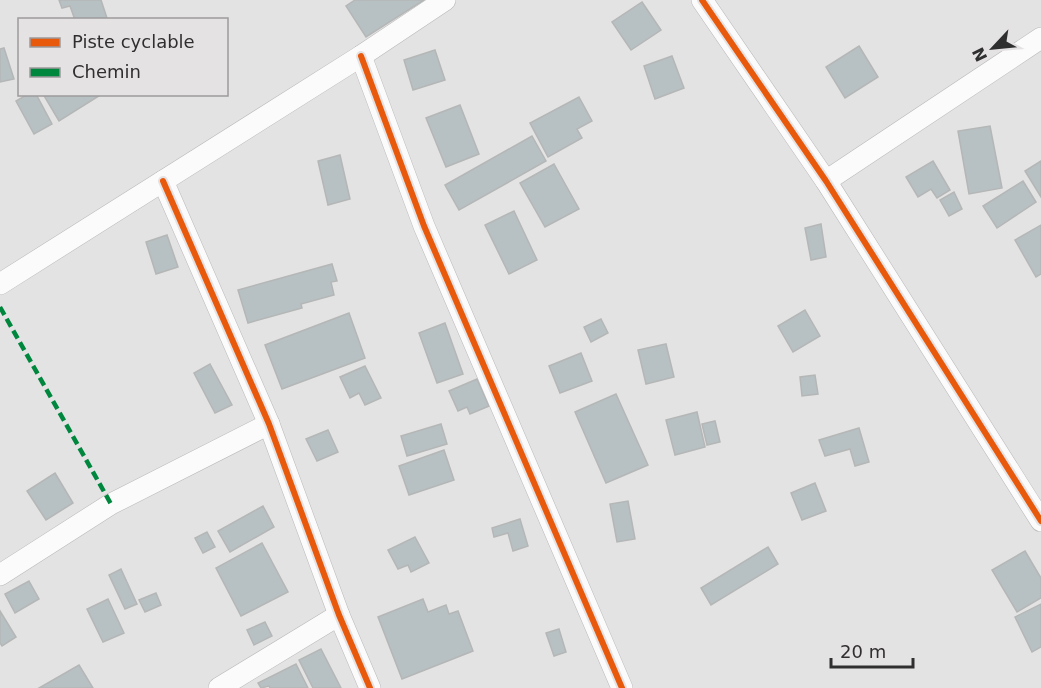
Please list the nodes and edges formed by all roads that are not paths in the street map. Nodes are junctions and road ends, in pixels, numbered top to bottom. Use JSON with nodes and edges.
{"nodes":[{"id":1,"x":445,"y":0,"type":"edge"},
{"id":2,"x":702,"y":0,"type":"edge"},
{"id":3,"x":1041,"y":38,"type":"edge"},
{"id":4,"x":360,"y":56,"type":"junction"},
{"id":5,"x":163,"y":181,"type":"junction"},
{"id":6,"x":826,"y":181,"type":"junction"},
{"id":7,"x":0,"y":284,"type":"edge"},
{"id":8,"x":269,"y":424,"type":"junction"},
{"id":9,"x":1041,"y":520,"type":"edge"},
{"id":10,"x":0,"y":575,"type":"edge"},
{"id":11,"x":339,"y":615,"type":"junction"},
{"id":12,"x":219,"y":688,"type":"edge"},
{"id":13,"x":370,"y":688,"type":"edge"},
{"id":14,"x":622,"y":688,"type":"edge"}],
"edges":[{"from":1,"to":4,"type":"street"},
{"from":2,"to":6,"type":"street"},
{"from":3,"to":6,"type":"street"},
{"from":4,"to":5,"type":"street"},
{"from":4,"to":14,"type":"street"},
{"from":5,"to":7,"type":"street"},
{"from":5,"to":8,"type":"street"},
{"from":6,"to":9,"type":"street"},
{"from":8,"to":10,"type":"street"},
{"from":8,"to":11,"type":"street"},
{"from":11,"to":12,"type":"street"},
{"from":11,"to":13,"type":"street"}]}
